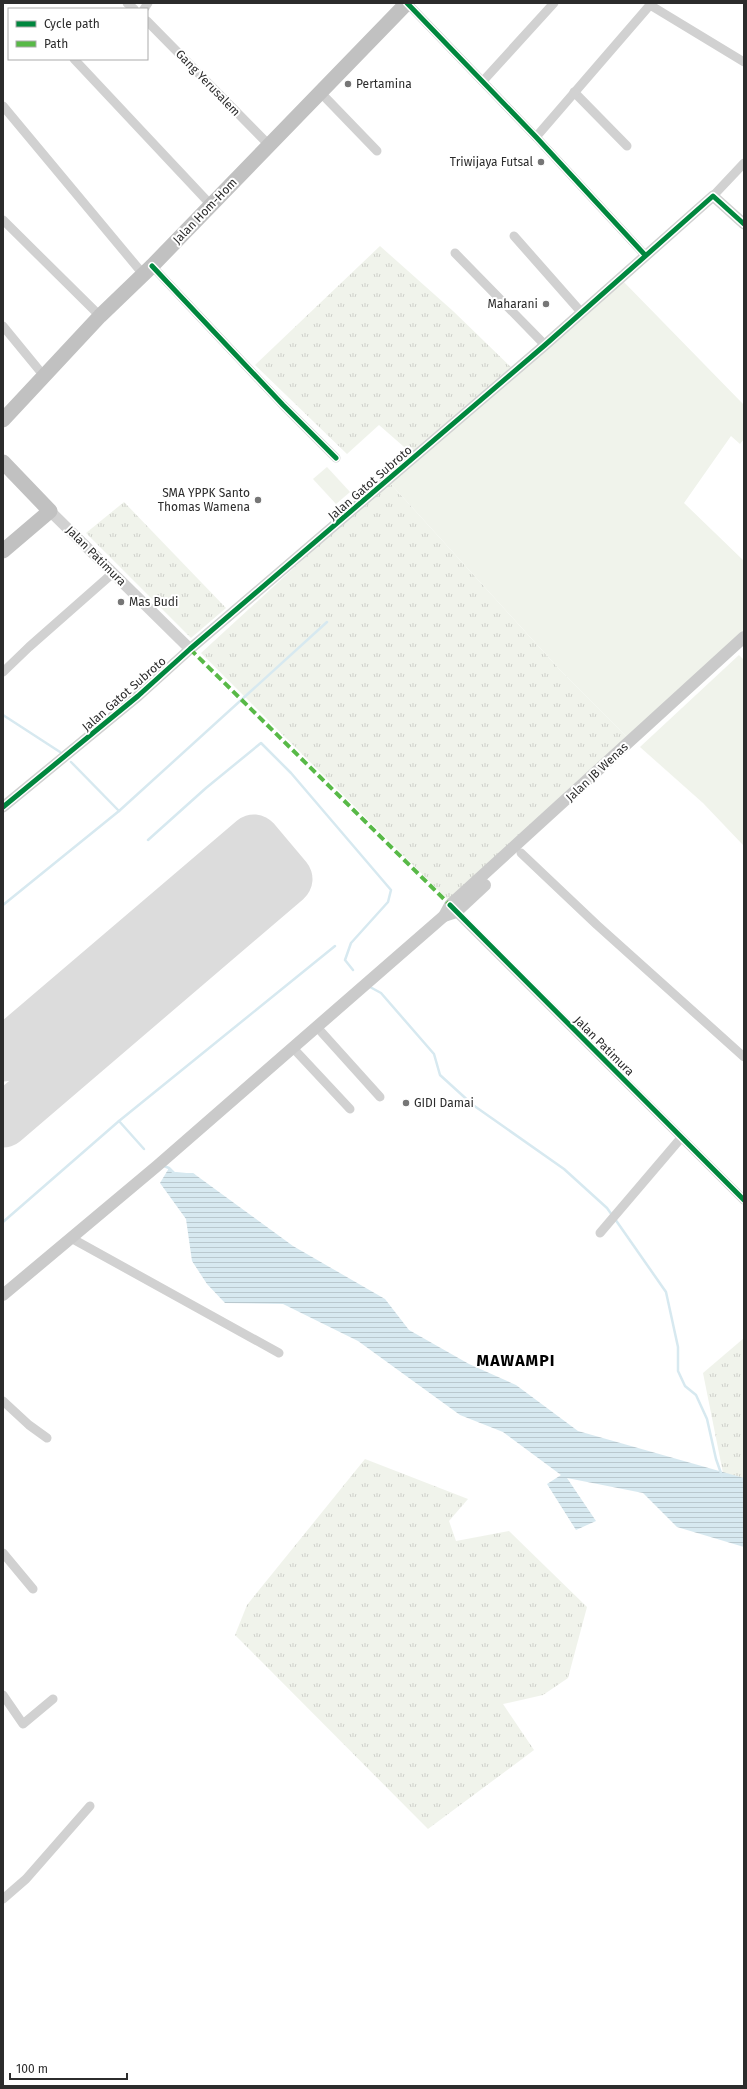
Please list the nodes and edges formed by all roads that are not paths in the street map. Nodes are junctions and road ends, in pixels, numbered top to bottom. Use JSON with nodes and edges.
{"nodes":[{"id":1,"x":407,"y":3,"type":"edge"},
{"id":2,"x":554,"y":3,"type":"edge"},
{"id":3,"x":148,"y":22,"type":"edge"},
{"id":4,"x":75,"y":60,"type":"edge"},
{"id":5,"x":744,"y":62,"type":"edge"},
{"id":6,"x":483,"y":81,"type":"junction"},
{"id":7,"x":574,"y":92,"type":"junction"},
{"id":8,"x":321,"y":93,"type":"junction"},
{"id":9,"x":3,"y":106,"type":"edge"},
{"id":10,"x":536,"y":137,"type":"junction"},
{"id":11,"x":269,"y":145,"type":"junction"},
{"id":12,"x":627,"y":146,"type":"dead end"},
{"id":13,"x":377,"y":151,"type":"dead end"},
{"id":14,"x":744,"y":163,"type":"edge"},
{"id":15,"x":712,"y":196,"type":"junction"},
{"id":16,"x":211,"y":205,"type":"junction"},
{"id":17,"x":3,"y":220,"type":"edge"},
{"id":18,"x":744,"y":224,"type":"edge"},
{"id":19,"x":514,"y":236,"type":"dead end"},
{"id":20,"x":455,"y":253,"type":"dead end"},
{"id":21,"x":645,"y":255,"type":"junction"},
{"id":22,"x":148,"y":270,"type":"junction"},
{"id":23,"x":581,"y":312,"type":"junction"},
{"id":24,"x":100,"y":316,"type":"junction"},
{"id":25,"x":3,"y":326,"type":"edge"},
{"id":26,"x":544,"y":345,"type":"junction"},
{"id":27,"x":44,"y":376,"type":"junction"},
{"id":28,"x":3,"y":420,"type":"edge"},
{"id":29,"x":336,"y":458,"type":"dead end"},
{"id":30,"x":3,"y":462,"type":"edge"},
{"id":31,"x":47,"y":508,"type":"junction"},
{"id":32,"x":3,"y":541,"type":"edge"},
{"id":33,"x":3,"y":551,"type":"edge"},
{"id":34,"x":113,"y":573,"type":"junction"},
{"id":35,"x":744,"y":637,"type":"edge"},
{"id":36,"x":744,"y":647,"type":"edge"},
{"id":37,"x":190,"y":649,"type":"junction"},
{"id":38,"x":3,"y":672,"type":"edge"},
{"id":39,"x":641,"y":737,"type":"junction"},
{"id":40,"x":3,"y":807,"type":"edge"},
{"id":41,"x":521,"y":853,"type":"junction"},
{"id":42,"x":453,"y":909,"type":"junction"},
{"id":43,"x":316,"y":1026,"type":"junction"},
{"id":44,"x":293,"y":1048,"type":"junction"},
{"id":45,"x":744,"y":1057,"type":"edge"},
{"id":46,"x":380,"y":1097,"type":"dead end"},
{"id":47,"x":350,"y":1109,"type":"dead end"},
{"id":48,"x":681,"y":1138,"type":"junction"},
{"id":49,"x":744,"y":1200,"type":"edge"},
{"id":50,"x":600,"y":1233,"type":"dead end"},
{"id":51,"x":71,"y":1238,"type":"junction"},
{"id":52,"x":3,"y":1295,"type":"edge"},
{"id":53,"x":279,"y":1353,"type":"dead end"},
{"id":54,"x":3,"y":1401,"type":"edge"},
{"id":55,"x":47,"y":1438,"type":"dead end"},
{"id":56,"x":3,"y":1553,"type":"edge"},
{"id":57,"x":33,"y":1589,"type":"dead end"},
{"id":58,"x":3,"y":1695,"type":"edge"},
{"id":59,"x":53,"y":1698,"type":"dead end"},
{"id":60,"x":90,"y":1806,"type":"dead end"},
{"id":61,"x":3,"y":1899,"type":"edge"}],
"edges":[{"from":1,"to":6,"type":"street"},
{"from":1,"to":8,"type":"highway","name":"Jalan Hom-Hom"},
{"from":2,"to":6,"type":"street"},
{"from":3,"to":11,"type":"street","name":"Gang Yerusalem"},
{"from":4,"to":16,"type":"street"},
{"from":5,"to":7,"type":"street"},
{"from":6,"to":10,"type":"street"},
{"from":7,"to":10,"type":"street"},
{"from":7,"to":12,"type":"street"},
{"from":8,"to":11,"type":"highway","name":"Jalan Hom-Hom"},
{"from":8,"to":13,"type":"street"},
{"from":9,"to":22,"type":"street"},
{"from":10,"to":21,"type":"street"},
{"from":11,"to":16,"type":"highway","name":"Jalan Hom-Hom"},
{"from":14,"to":15,"type":"street"},
{"from":15,"to":18,"type":"street"},
{"from":15,"to":21,"type":"street","name":"Jalan Gatot Subroto"},
{"from":16,"to":22,"type":"highway","name":"Jalan Hom-Hom"},
{"from":17,"to":24,"type":"street"},
{"from":19,"to":23,"type":"street"},
{"from":20,"to":26,"type":"street"},
{"from":21,"to":23,"type":"street","name":"Jalan Gatot Subroto"},
{"from":22,"to":24,"type":"highway","name":"Jalan Hom-Hom"},
{"from":22,"to":29,"type":"street"},
{"from":23,"to":26,"type":"street","name":"Jalan Gatot Subroto"},
{"from":24,"to":27,"type":"highway","name":"Jalan Hom-Hom"},
{"from":25,"to":27,"type":"street"},
{"from":26,"to":37,"type":"street","name":"Jalan Gatot Subroto"},
{"from":27,"to":28,"type":"highway","name":"Jalan Hom-Hom"},
{"from":30,"to":31,"type":"highway","name":"Jalan Patimura"},
{"from":31,"to":32,"type":"highway"},
{"from":31,"to":33,"type":"highway"},
{"from":31,"to":34,"type":"street","name":"Jalan Patimura"},
{"from":34,"to":37,"type":"street","name":"Jalan Patimura"},
{"from":34,"to":38,"type":"street"},
{"from":35,"to":39,"type":"main road","name":"Jalan JB Wenas"},
{"from":36,"to":39,"type":"main road","name":"Jalan JB Wenas"},
{"from":37,"to":40,"type":"street","name":"Jalan Gatot Subroto"},
{"from":39,"to":41,"type":"main road","name":"Jalan JB Wenas"},
{"from":39,"to":42,"type":"main road","name":"Jalan JB Wenas"},
{"from":41,"to":42,"type":"main road","name":"Jalan JB Wenas"},
{"from":41,"to":45,"type":"street"},
{"from":42,"to":43,"type":"main road"},
{"from":42,"to":48,"type":"street","name":"Jalan Patimura"},
{"from":43,"to":44,"type":"main road"},
{"from":43,"to":46,"type":"street"},
{"from":44,"to":47,"type":"street"},
{"from":44,"to":51,"type":"main road"},
{"from":48,"to":49,"type":"street","name":"Jalan Patimura"},
{"from":48,"to":50,"type":"street"},
{"from":51,"to":52,"type":"main road"},
{"from":51,"to":53,"type":"street"},
{"from":54,"to":55,"type":"street"},
{"from":56,"to":57,"type":"street"},
{"from":58,"to":59,"type":"street"},
{"from":60,"to":61,"type":"street"}]}
